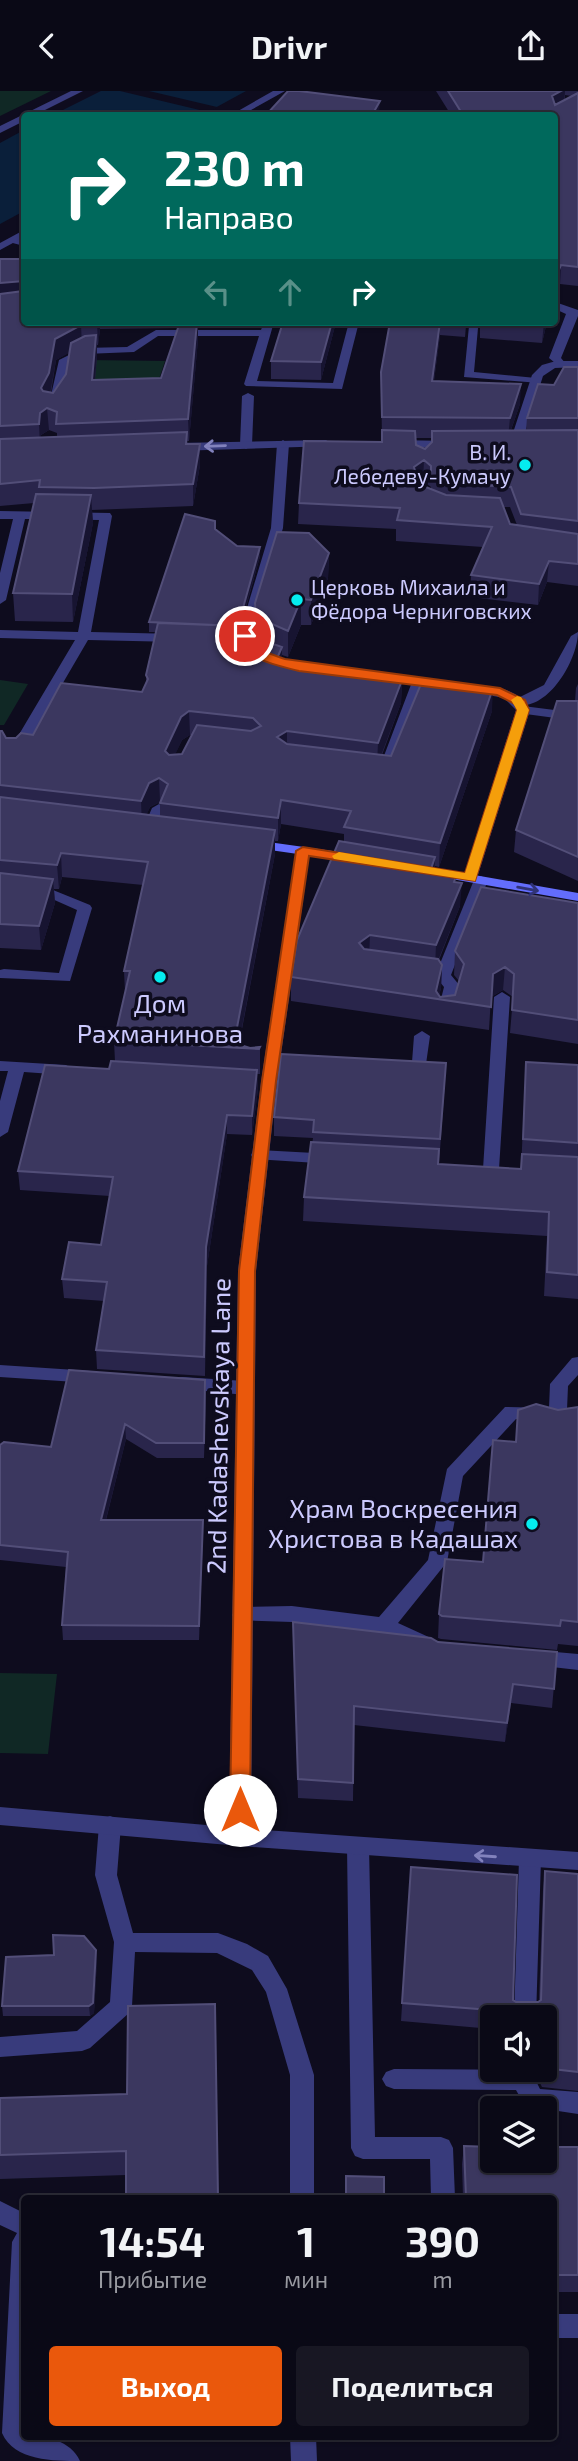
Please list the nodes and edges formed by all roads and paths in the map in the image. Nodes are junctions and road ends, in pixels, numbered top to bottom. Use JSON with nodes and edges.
{"nodes":[{"id":1,"x":78,"y":91,"type":"edge"},
{"id":2,"x":279,"y":91,"type":"edge"},
{"id":3,"x":37,"y":112,"type":"edge"},
{"id":4,"x":241,"y":112,"type":"edge"},
{"id":5,"x":21,"y":120,"type":"edge"},
{"id":6,"x":0,"y":130,"type":"edge"},
{"id":7,"x":21,"y":235,"type":"edge"},
{"id":8,"x":13,"y":240,"type":"junction"},
{"id":9,"x":21,"y":242,"type":"edge"},
{"id":10,"x":0,"y":247,"type":"edge"},
{"id":11,"x":558,"y":306,"type":"edge"},
{"id":12,"x":575,"y":313,"type":"edge"},
{"id":13,"x":353,"y":326,"type":"edge"},
{"id":14,"x":267,"y":327,"type":"edge"},
{"id":15,"x":473,"y":328,"type":"dead end"},
{"id":16,"x":560,"y":364,"type":"junction"},
{"id":17,"x":578,"y":364,"type":"edge"},
{"id":18,"x":536,"y":381,"type":"junction"},
{"id":19,"x":248,"y":396,"type":"dead end"},
{"id":20,"x":51,"y":410,"type":"edge"},
{"id":21,"x":284,"y":444,"type":"junction"},
{"id":22,"x":336,"y":444,"type":"edge"},
{"id":23,"x":386,"y":444,"type":"edge"},
{"id":24,"x":246,"y":445,"type":"junction"},
{"id":25,"x":463,"y":445,"type":"edge"},
{"id":26,"x":514,"y":445,"type":"edge"},
{"id":27,"x":159,"y":448,"type":"edge"},
{"id":28,"x":0,"y":515,"type":"edge"},
{"id":29,"x":20,"y":515,"type":"junction"},
{"id":30,"x":0,"y":600,"type":"edge"},
{"id":31,"x":0,"y":634,"type":"edge"},
{"id":32,"x":84,"y":635,"type":"junction"},
{"id":33,"x":578,"y":636,"type":"edge"},
{"id":34,"x":194,"y":639,"type":"edge"},
{"id":35,"x":339,"y":672,"type":"edge"},
{"id":36,"x":366,"y":675,"type":"edge"},
{"id":37,"x":419,"y":682,"type":"junction"},
{"id":38,"x":522,"y":706,"type":"junction"},
{"id":39,"x":578,"y":717,"type":"edge"},
{"id":40,"x":13,"y":756,"type":"edge"},
{"id":41,"x":370,"y":772,"type":"edge"},
{"id":42,"x":159,"y":809,"type":"edge"},
{"id":43,"x":149,"y":831,"type":"edge"},
{"id":44,"x":242,"y":843,"type":"edge"},
{"id":45,"x":303,"y":851,"type":"junction"},
{"id":46,"x":369,"y":861,"type":"edge"},
{"id":47,"x":416,"y":868,"type":"edge"},
{"id":48,"x":475,"y":879,"type":"junction"},
{"id":49,"x":0,"y":890,"type":"edge"},
{"id":50,"x":578,"y":897,"type":"edge"},
{"id":51,"x":1,"y":977,"type":"edge"},
{"id":52,"x":502,"y":997,"type":"dead end"},
{"id":53,"x":444,"y":1015,"type":"edge"},
{"id":54,"x":422,"y":1036,"type":"dead end"},
{"id":55,"x":381,"y":1065,"type":"edge"},
{"id":56,"x":8,"y":1067,"type":"edge"},
{"id":57,"x":85,"y":1071,"type":"edge"},
{"id":58,"x":0,"y":1132,"type":"edge"},
{"id":59,"x":259,"y":1155,"type":"junction"},
{"id":60,"x":346,"y":1160,"type":"edge"},
{"id":61,"x":491,"y":1169,"type":"edge"},
{"id":62,"x":578,"y":1363,"type":"edge"},
{"id":63,"x":0,"y":1371,"type":"edge"},
{"id":64,"x":105,"y":1378,"type":"edge"},
{"id":65,"x":158,"y":1381,"type":"edge"},
{"id":66,"x":245,"y":1388,"type":"junction"},
{"id":67,"x":558,"y":1416,"type":"junction"},
{"id":68,"x":578,"y":1417,"type":"edge"},
{"id":69,"x":242,"y":1615,"type":"junction"},
{"id":70,"x":384,"y":1625,"type":"junction"},
{"id":71,"x":450,"y":1651,"type":"edge"},
{"id":72,"x":514,"y":1656,"type":"edge"},
{"id":73,"x":578,"y":1662,"type":"edge"},
{"id":74,"x":0,"y":1816,"type":"edge"},
{"id":75,"x":110,"y":1825,"type":"junction"},
{"id":76,"x":240,"y":1837,"type":"junction"},
{"id":77,"x":358,"y":1846,"type":"junction"},
{"id":78,"x":530,"y":1859,"type":"junction"},
{"id":79,"x":578,"y":1861,"type":"edge"},
{"id":80,"x":125,"y":1942,"type":"junction"},
{"id":81,"x":525,"y":2005,"type":"edge"},
{"id":82,"x":0,"y":2047,"type":"edge"},
{"id":83,"x":480,"y":2076,"type":"edge"},
{"id":84,"x":394,"y":2079,"type":"dead end"},
{"id":85,"x":526,"y":2082,"type":"edge"},
{"id":86,"x":578,"y":2103,"type":"edge"},
{"id":87,"x":302,"y":2195,"type":"edge"},
{"id":88,"x":443,"y":2195,"type":"edge"},
{"id":89,"x":0,"y":2212,"type":"edge"},
{"id":90,"x":21,"y":2223,"type":"edge"},
{"id":91,"x":21,"y":2306,"type":"edge"},
{"id":92,"x":557,"y":2326,"type":"edge"},
{"id":93,"x":578,"y":2326,"type":"edge"},
{"id":94,"x":21,"y":2436,"type":"edge"},
{"id":95,"x":28,"y":2440,"type":"edge"},
{"id":96,"x":303,"y":2440,"type":"edge"},
{"id":97,"x":66,"y":2461,"type":"edge"},
{"id":98,"x":304,"y":2461,"type":"edge"}],
"edges":[{"from":1,"to":3,"type":"street"},
{"from":2,"to":4,"type":"street"},
{"from":5,"to":6,"type":"street"},
{"from":7,"to":8,"type":"street"},
{"from":8,"to":9,"type":"street"},
{"from":8,"to":10,"type":"street"},
{"from":11,"to":12,"type":"street"},
{"from":12,"to":16,"type":"street"},
{"from":13,"to":14,"type":"street"},
{"from":14,"to":20,"type":"street"},
{"from":15,"to":18,"type":"street"},
{"from":16,"to":17,"type":"street"},
{"from":16,"to":18,"type":"street"},
{"from":18,"to":26,"type":"street"},
{"from":19,"to":24,"type":"street"},
{"from":21,"to":22,"type":"street"},
{"from":21,"to":24,"type":"street"},
{"from":21,"to":35,"type":"street"},
{"from":23,"to":25,"type":"street"},
{"from":24,"to":27,"type":"street","one_way":true},
{"from":28,"to":29,"type":"street"},
{"from":29,"to":30,"type":"street"},
{"from":29,"to":32,"type":"street"},
{"from":31,"to":32,"type":"street"},
{"from":32,"to":34,"type":"street"},
{"from":32,"to":40,"type":"street"},
{"from":33,"to":38,"type":"street"},
{"from":36,"to":37,"type":"street"},
{"from":37,"to":38,"type":"street"},
{"from":37,"to":41,"type":"street"},
{"from":38,"to":39,"type":"street"},
{"from":38,"to":48,"type":"street"},
{"from":42,"to":43,"type":"street"},
{"from":44,"to":45,"type":"main road"},
{"from":45,"to":46,"type":"main road"},
{"from":45,"to":59,"type":"street","name":"2nd Kadashevskaya Lane"},
{"from":47,"to":48,"type":"main road"},
{"from":48,"to":50,"type":"main road","one_way":true},
{"from":48,"to":53,"type":"street"},
{"from":49,"to":51,"type":"street"},
{"from":52,"to":61,"type":"street"},
{"from":54,"to":55,"type":"street"},
{"from":56,"to":57,"type":"street"},
{"from":56,"to":58,"type":"street"},
{"from":59,"to":60,"type":"street"},
{"from":59,"to":66,"type":"street","name":"2nd Kadashevskaya Lane"},
{"from":62,"to":67,"type":"street"},
{"from":63,"to":64,"type":"street"},
{"from":65,"to":66,"type":"street"},
{"from":66,"to":69,"type":"street","name":"2nd Kadashevskaya Lane"},
{"from":67,"to":68,"type":"street"},
{"from":67,"to":70,"type":"street"},
{"from":69,"to":70,"type":"street"},
{"from":69,"to":76,"type":"street","name":"2nd Kadashevskaya Lane"},
{"from":70,"to":71,"type":"street"},
{"from":72,"to":73,"type":"street"},
{"from":74,"to":75,"type":"street"},
{"from":75,"to":76,"type":"street"},
{"from":75,"to":80,"type":"street"},
{"from":76,"to":77,"type":"street"},
{"from":78,"to":77,"type":"street","one_way":true},
{"from":77,"to":88,"type":"street"},
{"from":78,"to":79,"type":"street"},
{"from":78,"to":81,"type":"street"},
{"from":80,"to":82,"type":"street"},
{"from":80,"to":87,"type":"street"},
{"from":83,"to":84,"type":"street"},
{"from":85,"to":86,"type":"street"},
{"from":89,"to":90,"type":"street"},
{"from":91,"to":94,"type":"street"},
{"from":92,"to":93,"type":"street"},
{"from":95,"to":97,"type":"street"},
{"from":96,"to":98,"type":"street"}]}
